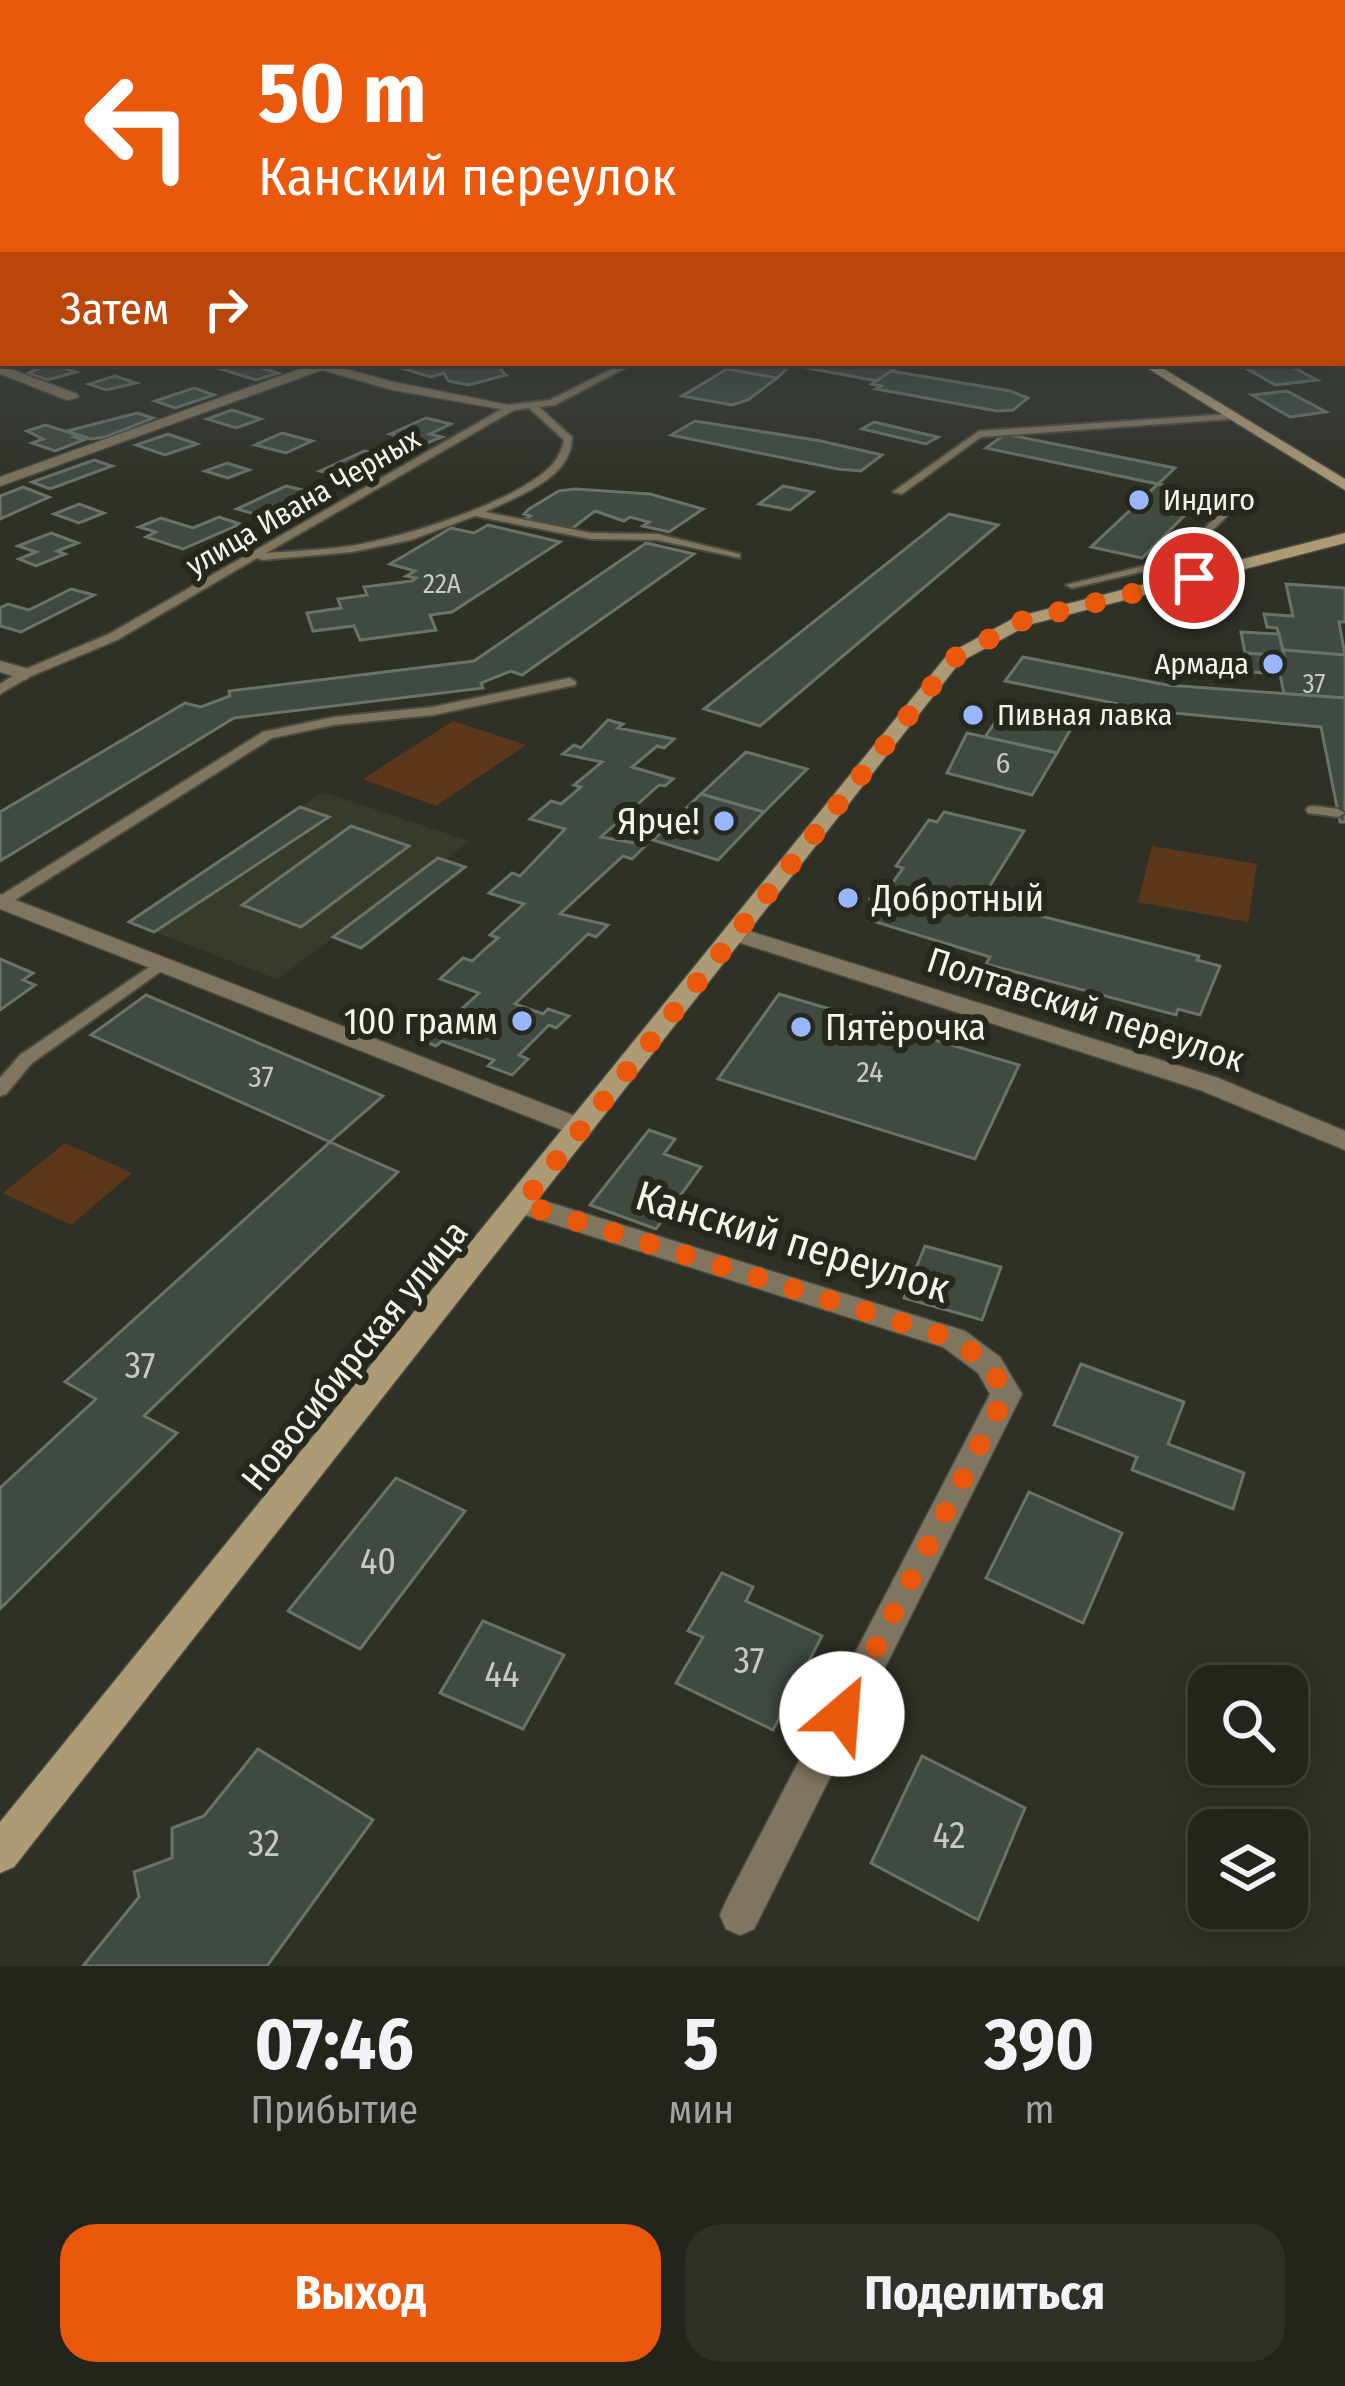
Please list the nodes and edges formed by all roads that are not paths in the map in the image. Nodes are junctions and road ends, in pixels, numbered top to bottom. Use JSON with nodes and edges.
{"nodes":[{"id":1,"x":310,"y":366,"type":"edge"},
{"id":2,"x":322,"y":366,"type":"edge"},
{"id":3,"x":625,"y":366,"type":"edge"},
{"id":4,"x":1150,"y":366,"type":"edge"},
{"id":5,"x":0,"y":367,"type":"edge"},
{"id":6,"x":72,"y":398,"type":"dead end"},
{"id":7,"x":532,"y":406,"type":"junction"},
{"id":8,"x":512,"y":407,"type":"junction"},
{"id":9,"x":1229,"y":416,"type":"junction"},
{"id":10,"x":0,"y":482,"type":"edge"},
{"id":11,"x":1345,"y":485,"type":"edge"},
{"id":12,"x":898,"y":492,"type":"dead end"},
{"id":13,"x":1234,"y":503,"type":"dead end"},
{"id":14,"x":474,"y":513,"type":"junction"},
{"id":15,"x":1345,"y":538,"type":"edge"},
{"id":16,"x":736,"y":556,"type":"dead end"},
{"id":17,"x":253,"y":558,"type":"junction"},
{"id":18,"x":1072,"y":585,"type":"dead end"},
{"id":19,"x":0,"y":666,"type":"edge"},
{"id":20,"x":25,"y":674,"type":"junction"},
{"id":21,"x":570,"y":682,"type":"dead end"},
{"id":22,"x":0,"y":690,"type":"edge"},
{"id":23,"x":1313,"y":810,"type":"dead end"},
{"id":24,"x":1339,"y":813,"type":"dead end"},
{"id":25,"x":3,"y":901,"type":"edge"},
{"id":26,"x":733,"y":933,"type":"junction"},
{"id":27,"x":161,"y":964,"type":"junction"},
{"id":28,"x":0,"y":1090,"type":"edge"},
{"id":29,"x":579,"y":1127,"type":"junction"},
{"id":30,"x":1345,"y":1141,"type":"edge"},
{"id":31,"x":522,"y":1204,"type":"junction"},
{"id":32,"x":0,"y":1853,"type":"edge"},
{"id":33,"x":740,"y":1915,"type":"dead end"}],
"edges":[{"from":1,"to":10,"type":"street"},
{"from":2,"to":8,"type":"street"},
{"from":3,"to":7,"type":"lane","name":"улица Ивана Черных"},
{"from":4,"to":9,"type":"street"},
{"from":5,"to":6,"type":"street"},
{"from":7,"to":8,"type":"lane","name":"улица Ивана Черных"},
{"from":7,"to":14,"type":"lane"},
{"from":8,"to":17,"type":"lane","name":"улица Ивана Черных"},
{"from":9,"to":11,"type":"street"},
{"from":9,"to":12,"type":"lane"},
{"from":13,"to":18,"type":"lane"},
{"from":14,"to":16,"type":"lane"},
{"from":14,"to":17,"type":"lane"},
{"from":15,"to":26,"type":"street","name":"Новосибирская улица"},
{"from":17,"to":20,"type":"lane","name":"улица Ивана Черных"},
{"from":19,"to":20,"type":"street"},
{"from":20,"to":22,"type":"lane","name":"улица Ивана Черных"},
{"from":21,"to":25,"type":"lane"},
{"from":23,"to":24,"type":"lane"},
{"from":25,"to":27,"type":"street"},
{"from":26,"to":29,"type":"street","name":"Новосибирская улица"},
{"from":26,"to":30,"type":"street","name":"Полтавский переулок"},
{"from":27,"to":28,"type":"lane"},
{"from":27,"to":29,"type":"street"},
{"from":29,"to":31,"type":"street","name":"Новосибирская улица"},
{"from":31,"to":32,"type":"street","name":"Новосибирская улица"},
{"from":31,"to":33,"type":"street","name":"Канский переулок"}]}
